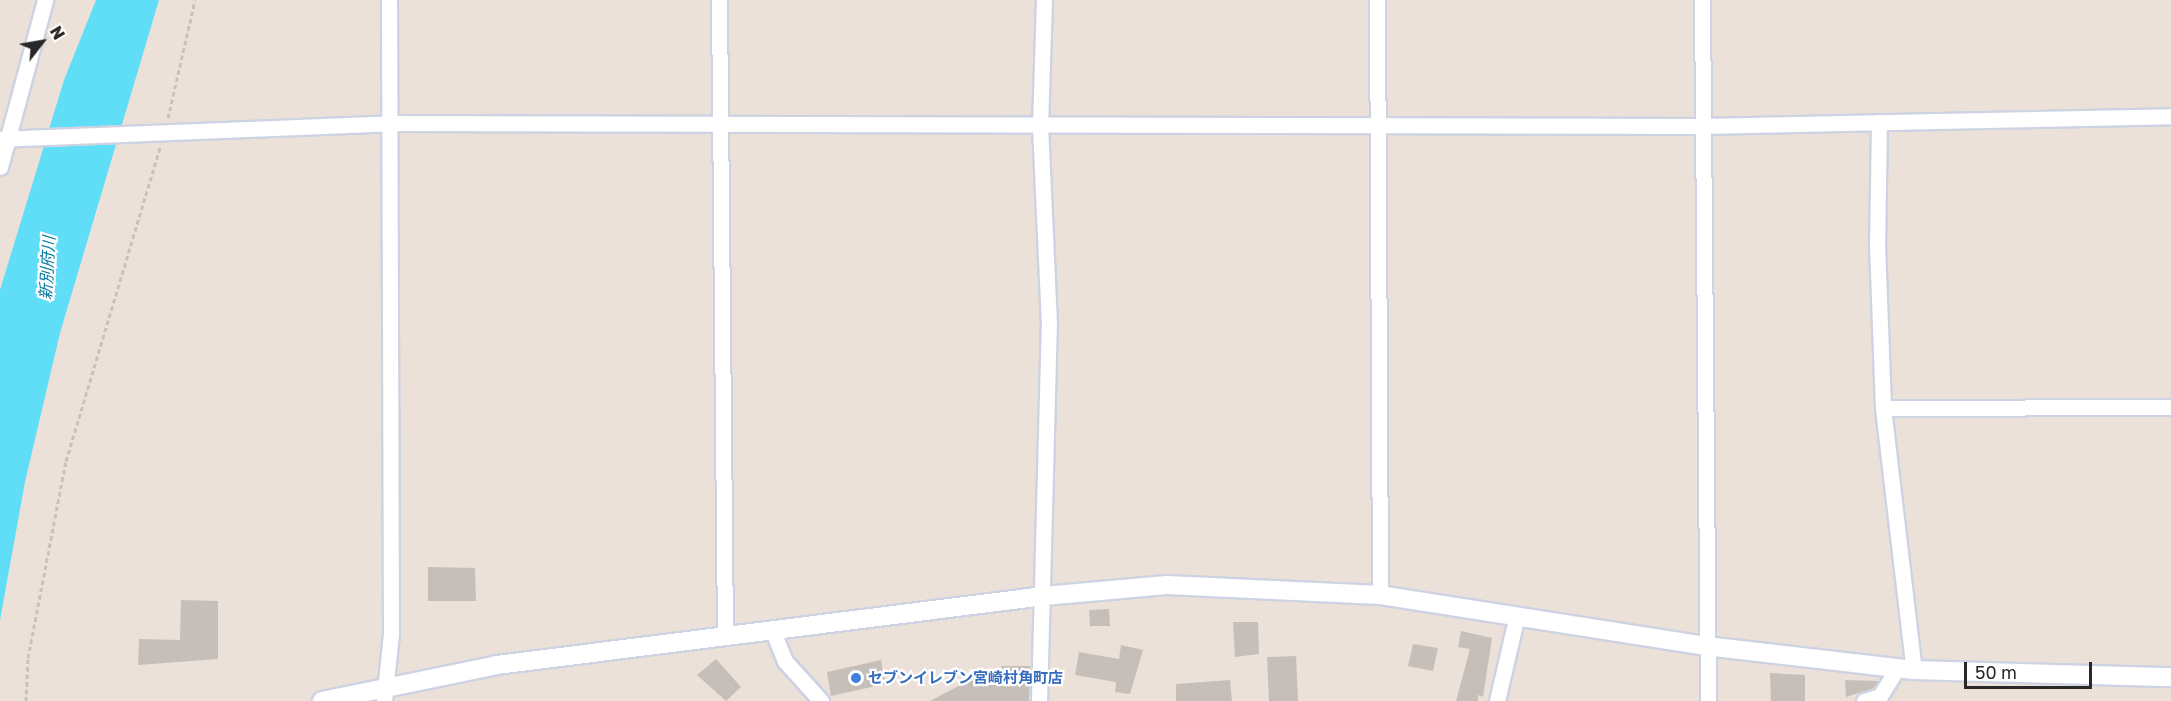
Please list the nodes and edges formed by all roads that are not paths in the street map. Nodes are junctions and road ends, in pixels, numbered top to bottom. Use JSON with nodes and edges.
{"nodes":[{"id":1,"x":45,"y":0,"type":"edge"},
{"id":2,"x":389,"y":0,"type":"edge"},
{"id":3,"x":719,"y":0,"type":"edge"},
{"id":4,"x":1044,"y":0,"type":"edge"},
{"id":5,"x":1377,"y":0,"type":"edge"},
{"id":6,"x":1702,"y":0,"type":"edge"},
{"id":7,"x":2171,"y":116,"type":"edge"},
{"id":8,"x":1878,"y":122,"type":"junction"},
{"id":9,"x":391,"y":123,"type":"junction"},
{"id":10,"x":1377,"y":125,"type":"junction"},
{"id":11,"x":1702,"y":126,"type":"junction"},
{"id":12,"x":720,"y":127,"type":"junction"},
{"id":13,"x":1040,"y":127,"type":"junction"},
{"id":14,"x":9,"y":137,"type":"edge"},
{"id":15,"x":0,"y":167,"type":"edge"},
{"id":16,"x":2171,"y":406,"type":"edge"},
{"id":17,"x":1882,"y":408,"type":"junction"},
{"id":18,"x":1380,"y":595,"type":"junction"},
{"id":19,"x":1044,"y":596,"type":"junction"},
{"id":20,"x":1517,"y":615,"type":"junction"},
{"id":21,"x":772,"y":629,"type":"junction"},
{"id":22,"x":726,"y":634,"type":"junction"},
{"id":23,"x":1706,"y":646,"type":"junction"},
{"id":24,"x":1906,"y":669,"type":"junction"},
{"id":25,"x":2171,"y":677,"type":"edge"},
{"id":26,"x":384,"y":693,"type":"edge"},
{"id":27,"x":322,"y":701,"type":"edge"},
{"id":28,"x":821,"y":701,"type":"edge"},
{"id":29,"x":1039,"y":701,"type":"edge"},
{"id":30,"x":1497,"y":701,"type":"edge"},
{"id":31,"x":1708,"y":701,"type":"edge"},
{"id":32,"x":1864,"y":701,"type":"edge"}],
"edges":[{"from":1,"to":14,"type":"street"},
{"from":2,"to":9,"type":"street"},
{"from":3,"to":12,"type":"street"},
{"from":4,"to":13,"type":"street"},
{"from":5,"to":10,"type":"street"},
{"from":6,"to":11,"type":"street"},
{"from":7,"to":8,"type":"street"},
{"from":8,"to":11,"type":"street"},
{"from":8,"to":17,"type":"street"},
{"from":9,"to":12,"type":"street"},
{"from":9,"to":14,"type":"street"},
{"from":9,"to":26,"type":"street"},
{"from":10,"to":11,"type":"street"},
{"from":10,"to":13,"type":"street"},
{"from":10,"to":18,"type":"street"},
{"from":11,"to":23,"type":"street"},
{"from":12,"to":13,"type":"street"},
{"from":12,"to":22,"type":"street"},
{"from":13,"to":19,"type":"street"},
{"from":14,"to":15,"type":"street"},
{"from":16,"to":17,"type":"street"},
{"from":17,"to":24,"type":"street"},
{"from":18,"to":19,"type":"street"},
{"from":18,"to":20,"type":"street"},
{"from":19,"to":21,"type":"street"},
{"from":19,"to":29,"type":"street"},
{"from":20,"to":23,"type":"street"},
{"from":20,"to":30,"type":"street"},
{"from":21,"to":22,"type":"street"},
{"from":21,"to":28,"type":"street"},
{"from":22,"to":26,"type":"street"},
{"from":23,"to":24,"type":"street"},
{"from":23,"to":31,"type":"street"},
{"from":24,"to":25,"type":"street"},
{"from":24,"to":32,"type":"street"},
{"from":26,"to":27,"type":"street"}]}
